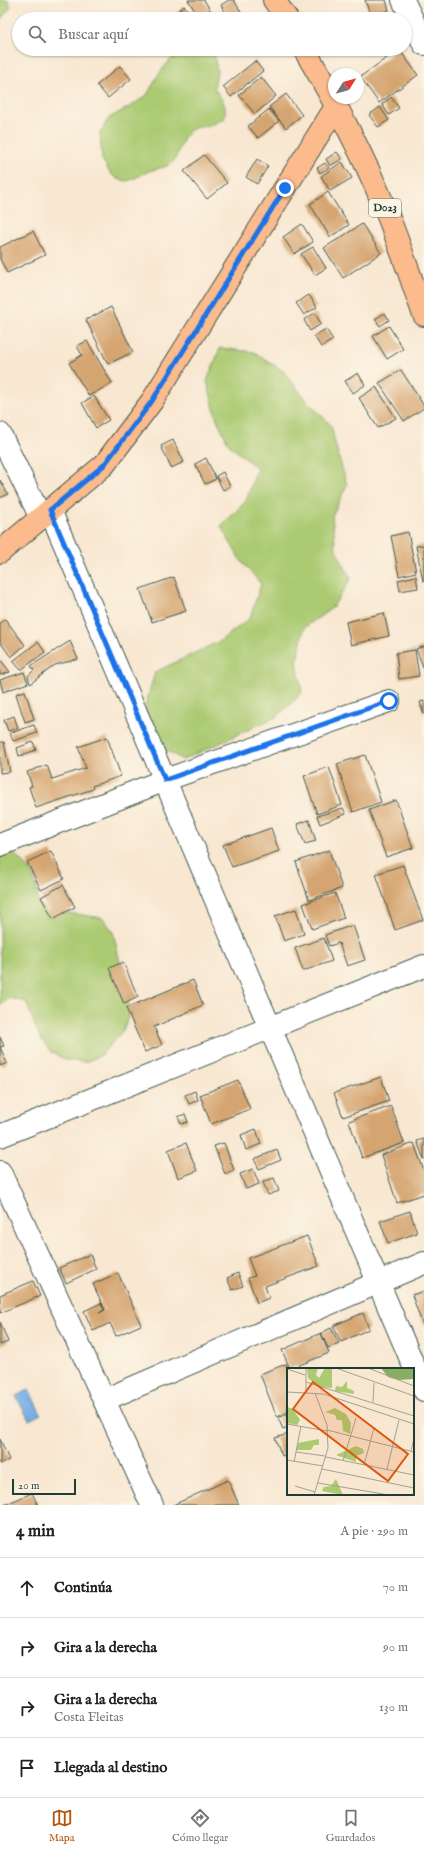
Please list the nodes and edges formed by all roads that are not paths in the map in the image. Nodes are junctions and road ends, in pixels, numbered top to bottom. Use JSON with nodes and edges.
{"nodes":[{"id":1,"x":403,"y":0,"type":"edge"},
{"id":2,"x":409,"y":12,"type":"edge"},
{"id":3,"x":412,"y":19,"type":"edge"},
{"id":4,"x":424,"y":44,"type":"edge"},
{"id":5,"x":308,"y":56,"type":"edge"},
{"id":6,"x":337,"y":105,"type":"junction"},
{"id":7,"x":424,"y":315,"type":"edge"},
{"id":8,"x":0,"y":434,"type":"edge"},
{"id":9,"x":45,"y":514,"type":"junction"},
{"id":10,"x":0,"y":552,"type":"edge"},
{"id":11,"x":389,"y":701,"type":"dead end"},
{"id":12,"x":165,"y":780,"type":"junction"},
{"id":13,"x":0,"y":845,"type":"edge"},
{"id":14,"x":424,"y":966,"type":"edge"},
{"id":15,"x":270,"y":1028,"type":"junction"},
{"id":16,"x":0,"y":1136,"type":"edge"},
{"id":17,"x":0,"y":1172,"type":"edge"},
{"id":18,"x":424,"y":1263,"type":"edge"},
{"id":19,"x":378,"y":1281,"type":"junction"},
{"id":20,"x":424,"y":1390,"type":"edge"},
{"id":21,"x":104,"y":1400,"type":"junction"},
{"id":22,"x":152,"y":1505,"type":"edge"}],
"edges":[{"from":1,"to":2,"type":"street"},
{"from":3,"to":4,"type":"street"},
{"from":5,"to":6,"type":"main road","number":"D023"},
{"from":6,"to":7,"type":"main road","number":"D023"},
{"from":6,"to":9,"type":"main road"},
{"from":8,"to":9,"type":"street"},
{"from":9,"to":10,"type":"main road"},
{"from":9,"to":12,"type":"street"},
{"from":11,"to":12,"type":"street"},
{"from":12,"to":13,"type":"street"},
{"from":12,"to":15,"type":"street"},
{"from":14,"to":15,"type":"street"},
{"from":15,"to":16,"type":"street"},
{"from":15,"to":19,"type":"street"},
{"from":17,"to":21,"type":"street"},
{"from":18,"to":19,"type":"street"},
{"from":19,"to":20,"type":"street"},
{"from":19,"to":21,"type":"street"},
{"from":21,"to":22,"type":"street"}]}
